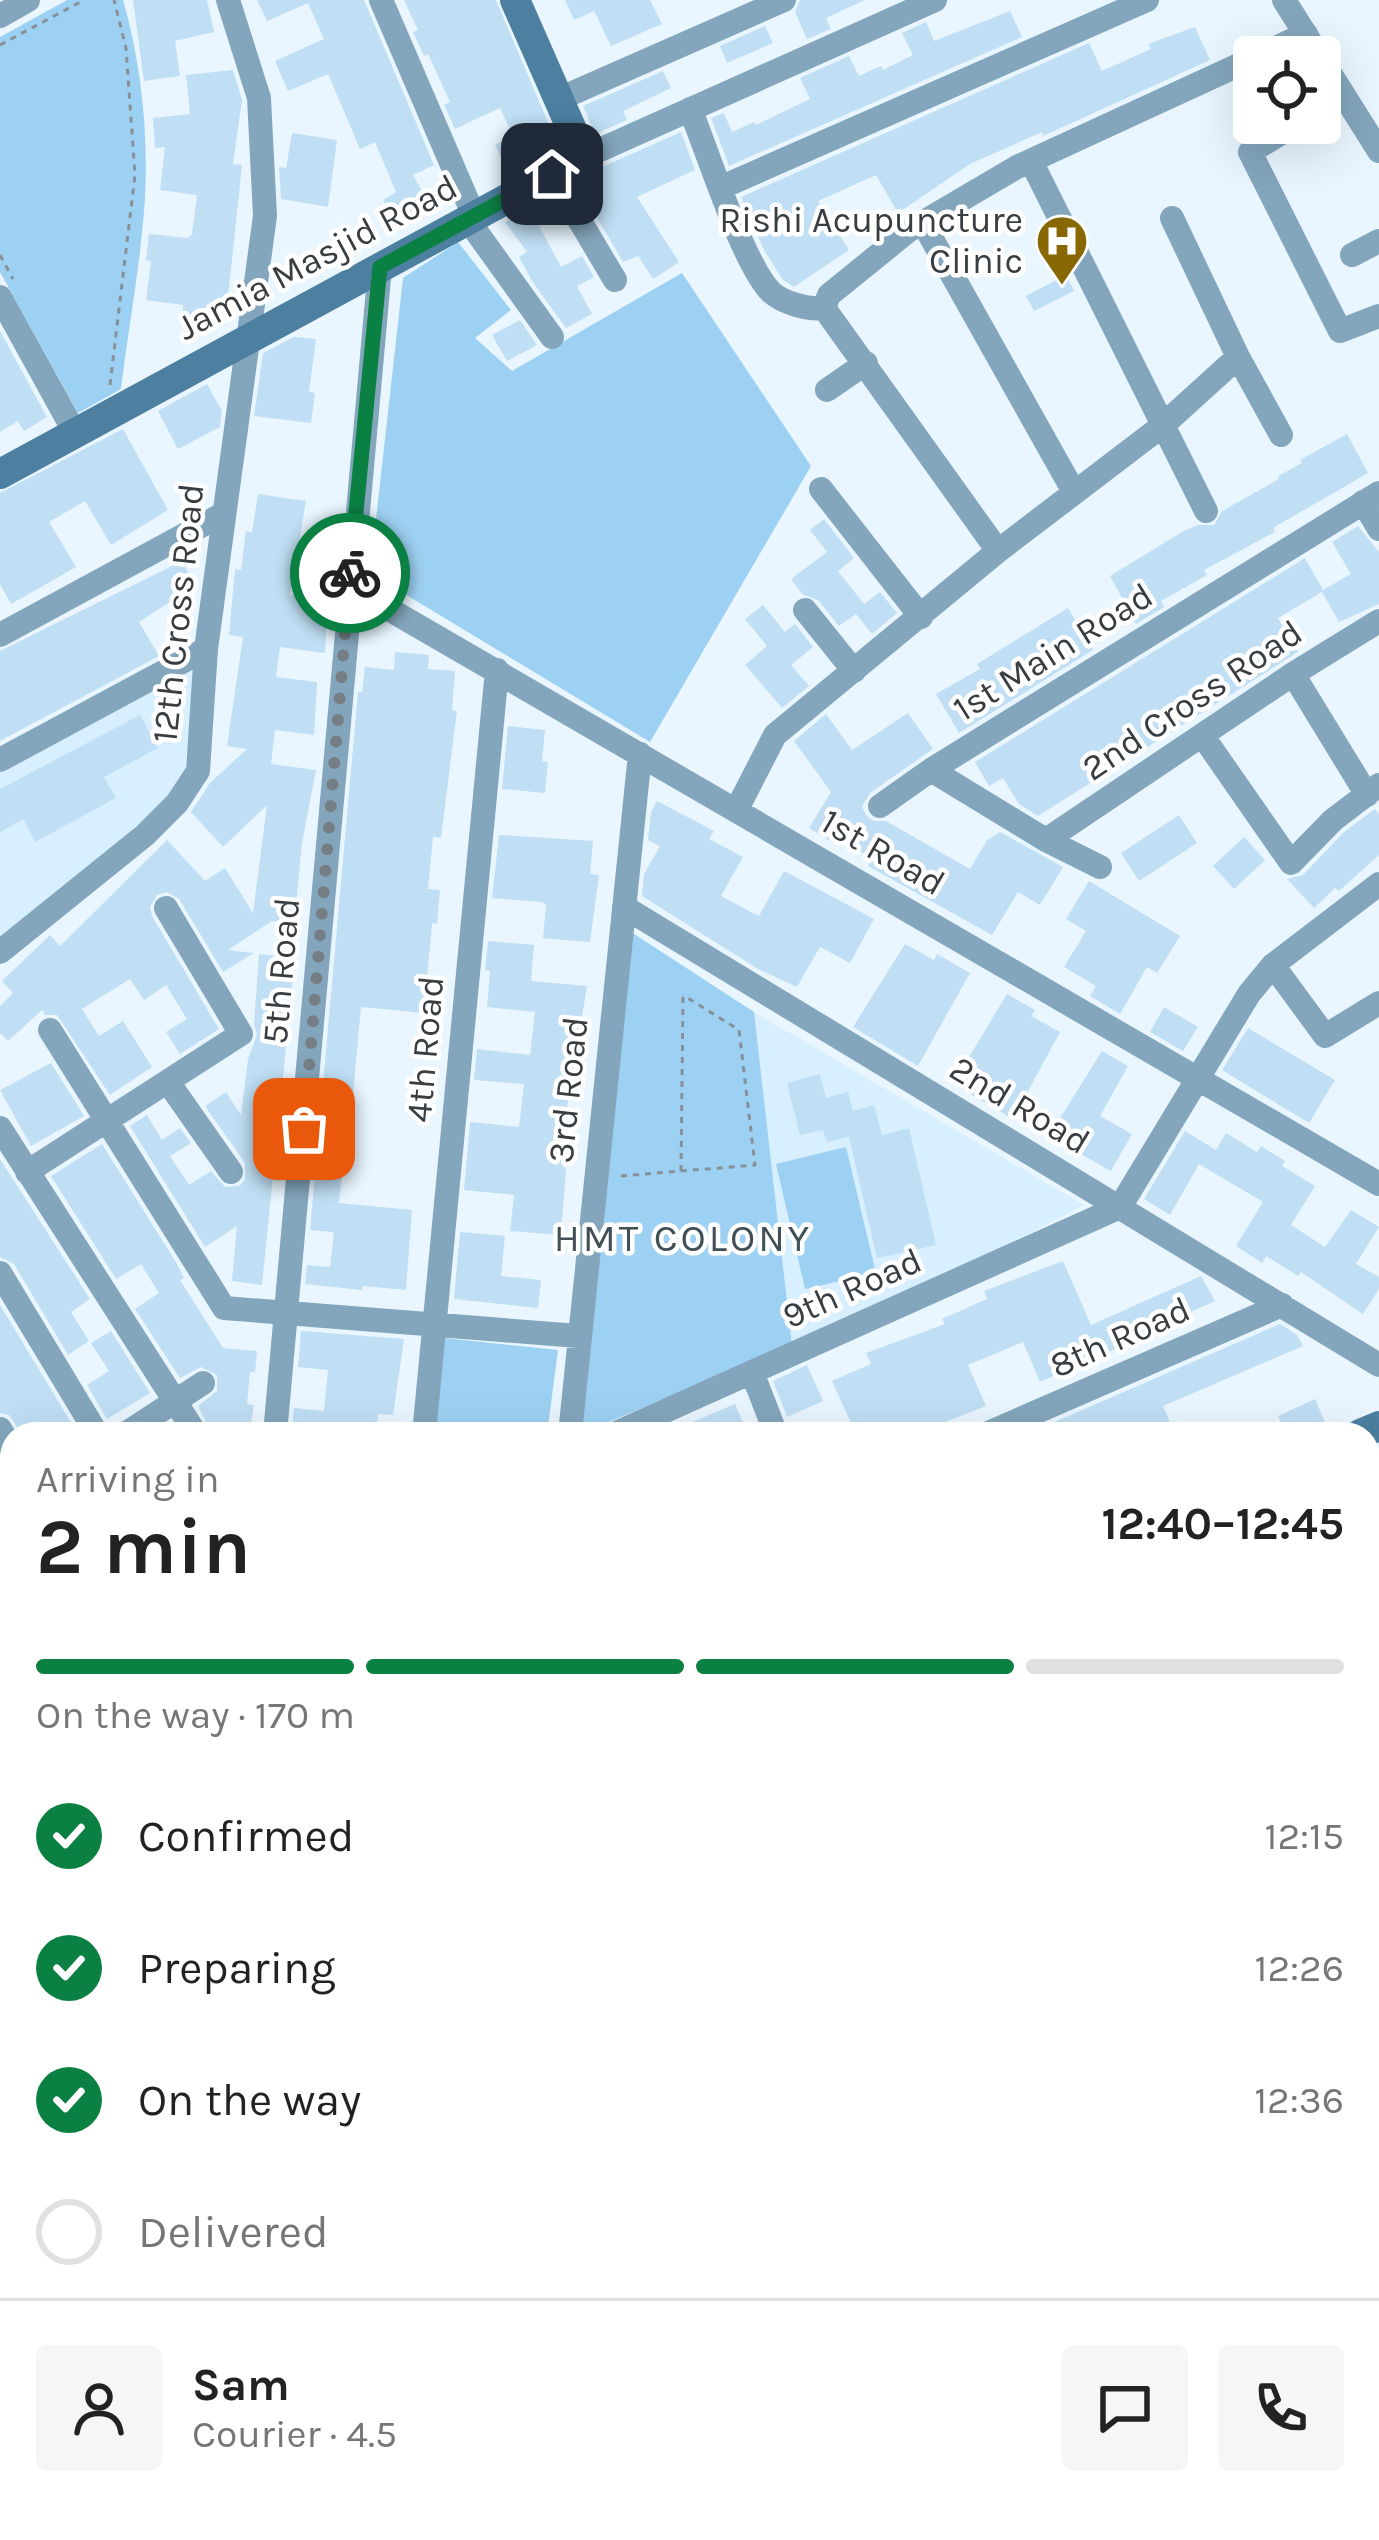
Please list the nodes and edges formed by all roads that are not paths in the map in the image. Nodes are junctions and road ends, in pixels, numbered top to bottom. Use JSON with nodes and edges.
{"nodes":[{"id":1,"x":28,"y":0,"type":"edge"},
{"id":2,"x":228,"y":0,"type":"edge"},
{"id":3,"x":381,"y":0,"type":"edge"},
{"id":4,"x":516,"y":0,"type":"edge"},
{"id":5,"x":784,"y":0,"type":"edge"},
{"id":6,"x":934,"y":0,"type":"edge"},
{"id":7,"x":1147,"y":0,"type":"edge"},
{"id":8,"x":1284,"y":0,"type":"edge"},
{"id":9,"x":0,"y":16,"type":"edge"},
{"id":10,"x":1306,"y":34,"type":"junction"},
{"id":11,"x":1345,"y":95,"type":"junction"},
{"id":12,"x":1341,"y":97,"type":"edge"},
{"id":13,"x":559,"y":99,"type":"junction"},
{"id":14,"x":690,"y":109,"type":"junction"},
{"id":15,"x":1371,"y":118,"type":"edge"},
{"id":16,"x":1263,"y":144,"type":"edge"},
{"id":17,"x":1379,"y":151,"type":"edge"},
{"id":18,"x":584,"y":157,"type":"junction"},
{"id":19,"x":1030,"y":160,"type":"junction"},
{"id":20,"x":552,"y":174,"type":"junction"},
{"id":21,"x":722,"y":188,"type":"junction"},
{"id":22,"x":471,"y":218,"type":"junction"},
{"id":23,"x":1172,"y":218,"type":"dead end"},
{"id":24,"x":923,"y":223,"type":"junction"},
{"id":25,"x":1379,"y":241,"type":"edge"},
{"id":26,"x":1352,"y":255,"type":"dead end"},
{"id":27,"x":380,"y":267,"type":"junction"},
{"id":28,"x":615,"y":280,"type":"dead end"},
{"id":29,"x":7,"y":304,"type":"edge"},
{"id":30,"x":824,"y":308,"type":"junction"},
{"id":31,"x":1379,"y":316,"type":"edge"},
{"id":32,"x":552,"y":338,"type":"dead end"},
{"id":33,"x":247,"y":339,"type":"junction"},
{"id":34,"x":1238,"y":357,"type":"junction"},
{"id":35,"x":866,"y":363,"type":"junction"},
{"id":36,"x":827,"y":390,"type":"dead end"},
{"id":37,"x":1162,"y":426,"type":"junction"},
{"id":38,"x":75,"y":433,"type":"junction"},
{"id":39,"x":1281,"y":435,"type":"dead end"},
{"id":40,"x":0,"y":474,"type":"edge"},
{"id":41,"x":821,"y":489,"type":"dead end"},
{"id":42,"x":1075,"y":492,"type":"junction"},
{"id":43,"x":1371,"y":498,"type":"edge"},
{"id":44,"x":1206,"y":512,"type":"dead end"},
{"id":45,"x":224,"y":514,"type":"junction"},
{"id":46,"x":1379,"y":529,"type":"edge"},
{"id":47,"x":998,"y":551,"type":"junction"},
{"id":48,"x":349,"y":586,"type":"junction"},
{"id":49,"x":806,"y":610,"type":"dead end"},
{"id":50,"x":921,"y":617,"type":"junction"},
{"id":51,"x":1379,"y":621,"type":"edge"},
{"id":52,"x":0,"y":635,"type":"edge"},
{"id":53,"x":206,"y":649,"type":"junction"},
{"id":54,"x":497,"y":670,"type":"junction"},
{"id":55,"x":854,"y":671,"type":"junction"},
{"id":56,"x":1293,"y":674,"type":"junction"},
{"id":57,"x":1202,"y":735,"type":"junction"},
{"id":58,"x":640,"y":754,"type":"junction"},
{"id":59,"x":0,"y":760,"type":"edge"},
{"id":60,"x":931,"y":770,"type":"junction"},
{"id":61,"x":1373,"y":790,"type":"edge"},
{"id":62,"x":880,"y":806,"type":"dead end"},
{"id":63,"x":736,"y":809,"type":"junction"},
{"id":64,"x":1046,"y":840,"type":"junction"},
{"id":65,"x":1100,"y":867,"type":"dead end"},
{"id":66,"x":1379,"y":884,"type":"edge"},
{"id":67,"x":624,"y":907,"type":"junction"},
{"id":68,"x":166,"y":908,"type":"dead end"},
{"id":69,"x":0,"y":952,"type":"edge"},
{"id":70,"x":1273,"y":965,"type":"junction"},
{"id":71,"x":1379,"y":1003,"type":"edge"},
{"id":72,"x":50,"y":1030,"type":"dead end"},
{"id":73,"x":1201,"y":1078,"type":"junction"},
{"id":74,"x":168,"y":1082,"type":"junction"},
{"id":75,"x":108,"y":1122,"type":"junction"},
{"id":76,"x":0,"y":1128,"type":"edge"},
{"id":77,"x":27,"y":1172,"type":"junction"},
{"id":78,"x":231,"y":1172,"type":"dead end"},
{"id":79,"x":1379,"y":1184,"type":"edge"},
{"id":80,"x":1120,"y":1207,"type":"junction"},
{"id":81,"x":0,"y":1273,"type":"edge"},
{"id":82,"x":1282,"y":1305,"type":"junction"},
{"id":83,"x":288,"y":1310,"type":"junction"},
{"id":84,"x":435,"y":1324,"type":"junction"},
{"id":85,"x":578,"y":1336,"type":"junction"},
{"id":86,"x":1379,"y":1365,"type":"edge"},
{"id":87,"x":752,"y":1372,"type":"junction"},
{"id":88,"x":203,"y":1383,"type":"dead end"},
{"id":89,"x":175,"y":1402,"type":"junction"},
{"id":90,"x":90,"y":1422,"type":"edge"},
{"id":91,"x":144,"y":1422,"type":"edge"},
{"id":92,"x":188,"y":1422,"type":"edge"},
{"id":93,"x":276,"y":1422,"type":"edge"},
{"id":94,"x":425,"y":1422,"type":"edge"},
{"id":95,"x":571,"y":1422,"type":"edge"},
{"id":96,"x":641,"y":1422,"type":"edge"},
{"id":97,"x":771,"y":1422,"type":"edge"},
{"id":98,"x":1019,"y":1422,"type":"edge"}],
"edges":[{"from":1,"to":9,"type":"street"},
{"from":2,"to":33,"type":"street","name":"12th Cross Road"},
{"from":3,"to":22,"type":"street"},
{"from":4,"to":13,"type":"street"},
{"from":5,"to":13,"type":"street"},
{"from":6,"to":14,"type":"street"},
{"from":7,"to":21,"type":"street"},
{"from":8,"to":10,"type":"street"},
{"from":10,"to":11,"type":"street"},
{"from":10,"to":19,"type":"street"},
{"from":11,"to":12,"type":"street"},
{"from":11,"to":15,"type":"street"},
{"from":13,"to":18,"type":"street"},
{"from":14,"to":18,"type":"street"},
{"from":14,"to":21,"type":"street"},
{"from":15,"to":17,"type":"street"},
{"from":16,"to":31,"type":"street"},
{"from":18,"to":20,"type":"street","name":"Jamia Masjid Road"},
{"from":19,"to":24,"type":"street"},
{"from":19,"to":37,"type":"street"},
{"from":20,"to":22,"type":"street","name":"Jamia Masjid Road"},
{"from":20,"to":28,"type":"street"},
{"from":21,"to":30,"type":"street"},
{"from":22,"to":27,"type":"street","name":"Jamia Masjid Road"},
{"from":22,"to":32,"type":"street"},
{"from":23,"to":34,"type":"street"},
{"from":24,"to":30,"type":"street"},
{"from":24,"to":42,"type":"street"},
{"from":25,"to":26,"type":"street"},
{"from":27,"to":33,"type":"street","name":"Jamia Masjid Road"},
{"from":27,"to":48,"type":"street","name":"5th Road"},
{"from":29,"to":38,"type":"street"},
{"from":30,"to":35,"type":"street"},
{"from":33,"to":38,"type":"street","name":"Jamia Masjid Road"},
{"from":33,"to":45,"type":"street","name":"12th Cross Road"},
{"from":34,"to":37,"type":"street"},
{"from":34,"to":39,"type":"street"},
{"from":35,"to":36,"type":"street"},
{"from":35,"to":47,"type":"street"},
{"from":37,"to":42,"type":"street"},
{"from":37,"to":44,"type":"street"},
{"from":38,"to":40,"type":"street","name":"Jamia Masjid Road"},
{"from":41,"to":50,"type":"street"},
{"from":42,"to":47,"type":"street"},
{"from":43,"to":46,"type":"street"},
{"from":43,"to":60,"type":"street","name":"1st Main Road"},
{"from":45,"to":52,"type":"street"},
{"from":45,"to":53,"type":"street","name":"12th Cross Road"},
{"from":47,"to":50,"type":"street"},
{"from":48,"to":54,"type":"street","name":"1st Road"},
{"from":48,"to":83,"type":"street","name":"5th Road"},
{"from":49,"to":55,"type":"street"},
{"from":50,"to":55,"type":"street"},
{"from":51,"to":56,"type":"street","name":"2nd Cross Road"},
{"from":53,"to":59,"type":"street"},
{"from":53,"to":69,"type":"street","name":"12th Cross Road"},
{"from":54,"to":58,"type":"street","name":"1st Road"},
{"from":54,"to":84,"type":"street","name":"4th Road"},
{"from":55,"to":63,"type":"street"},
{"from":56,"to":57,"type":"street","name":"2nd Cross Road"},
{"from":56,"to":61,"type":"street"},
{"from":57,"to":61,"type":"street"},
{"from":57,"to":64,"type":"street","name":"2nd Cross Road"},
{"from":58,"to":63,"type":"street","name":"1st Road"},
{"from":58,"to":67,"type":"street","name":"3rd Road"},
{"from":60,"to":62,"type":"street"},
{"from":60,"to":64,"type":"street","name":"1st Main Road"},
{"from":63,"to":73,"type":"street","name":"1st Road"},
{"from":64,"to":65,"type":"street","name":"1st Main Road"},
{"from":66,"to":70,"type":"street"},
{"from":67,"to":80,"type":"street","name":"2nd Road"},
{"from":67,"to":85,"type":"street","name":"3rd Road"},
{"from":68,"to":74,"type":"street"},
{"from":70,"to":71,"type":"street"},
{"from":70,"to":73,"type":"street"},
{"from":72,"to":75,"type":"street"},
{"from":73,"to":79,"type":"street","name":"1st Road"},
{"from":73,"to":80,"type":"street"},
{"from":74,"to":75,"type":"street"},
{"from":74,"to":78,"type":"street"},
{"from":75,"to":77,"type":"street"},
{"from":75,"to":83,"type":"street"},
{"from":76,"to":77,"type":"street"},
{"from":77,"to":89,"type":"street"},
{"from":80,"to":82,"type":"street","name":"2nd Road"},
{"from":80,"to":87,"type":"street","name":"9th Road"},
{"from":81,"to":90,"type":"street"},
{"from":82,"to":86,"type":"street","name":"2nd Road"},
{"from":82,"to":98,"type":"street","name":"8th Road"},
{"from":83,"to":84,"type":"street"},
{"from":83,"to":93,"type":"street","name":"5th Road"},
{"from":84,"to":85,"type":"street"},
{"from":84,"to":94,"type":"street","name":"4th Road"},
{"from":85,"to":95,"type":"street","name":"3rd Road"},
{"from":87,"to":96,"type":"street","name":"9th Road"},
{"from":87,"to":97,"type":"street"},
{"from":88,"to":89,"type":"street"},
{"from":89,"to":91,"type":"street"},
{"from":89,"to":92,"type":"street"}]}
